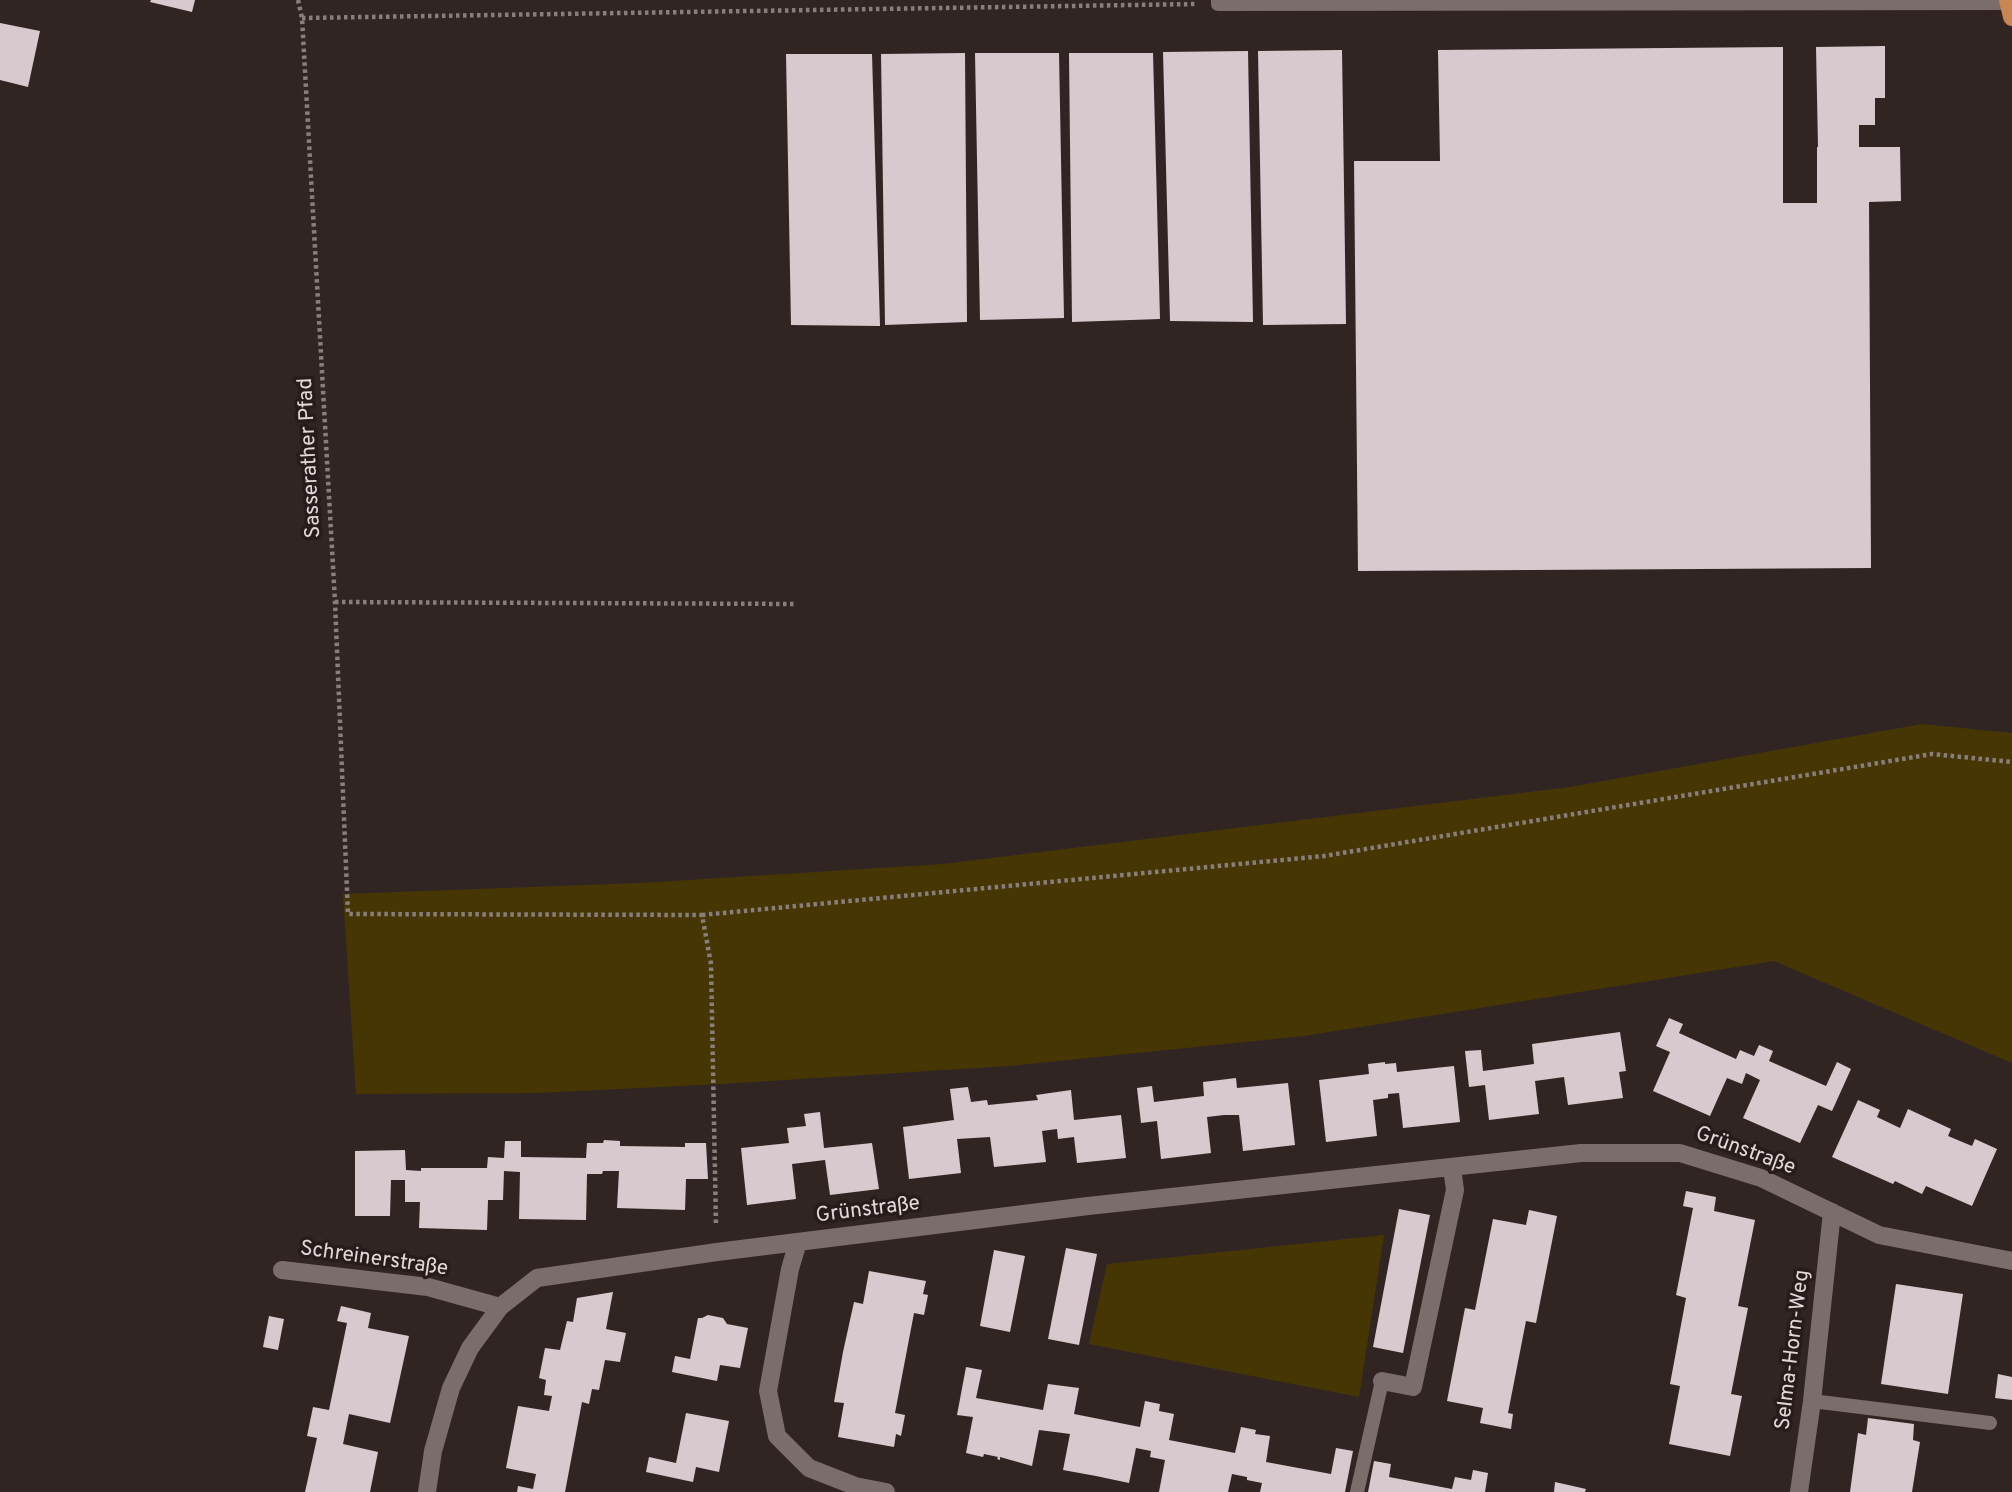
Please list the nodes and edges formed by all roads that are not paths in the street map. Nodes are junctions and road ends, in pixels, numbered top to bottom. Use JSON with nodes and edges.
{"nodes":[{"id":1,"x":1218,"y":2,"type":"edge"},
{"id":2,"x":2010,"y":6,"type":"edge"},
{"id":3,"x":1452,"y":1168,"type":"junction"},
{"id":4,"x":1832,"y":1212,"type":"junction"},
{"id":5,"x":799,"y":1242,"type":"junction"},
{"id":6,"x":2012,"y":1261,"type":"edge"},
{"id":7,"x":282,"y":1270,"type":"dead end"},
{"id":8,"x":500,"y":1307,"type":"junction"},
{"id":9,"x":1382,"y":1381,"type":"joint"},
{"id":10,"x":1812,"y":1401,"type":"junction"},
{"id":11,"x":1990,"y":1423,"type":"dead end"},
{"id":12,"x":427,"y":1492,"type":"edge"},
{"id":13,"x":886,"y":1492,"type":"edge"},
{"id":14,"x":1357,"y":1492,"type":"edge"},
{"id":15,"x":1798,"y":1492,"type":"edge"}],
"edges":[{"from":1,"to":2,"type":"lane"},
{"from":3,"to":4,"type":"street","name":"Grünstraße"},
{"from":3,"to":5,"type":"street","name":"Grünstraße"},
{"from":3,"to":9,"type":"street"},
{"from":4,"to":6,"type":"street","name":"Grünstraße"},
{"from":4,"to":10,"type":"street","name":"Selma-Horn-Weg"},
{"from":5,"to":8,"type":"street","name":"Grünstraße"},
{"from":5,"to":13,"type":"street"},
{"from":7,"to":8,"type":"street","name":"Schreinerstraße"},
{"from":8,"to":12,"type":"street","name":"Grünstraße"},
{"from":9,"to":14,"type":"lane"},
{"from":10,"to":11,"type":"lane"},
{"from":10,"to":15,"type":"street","name":"Selma-Horn-Weg"}]}
